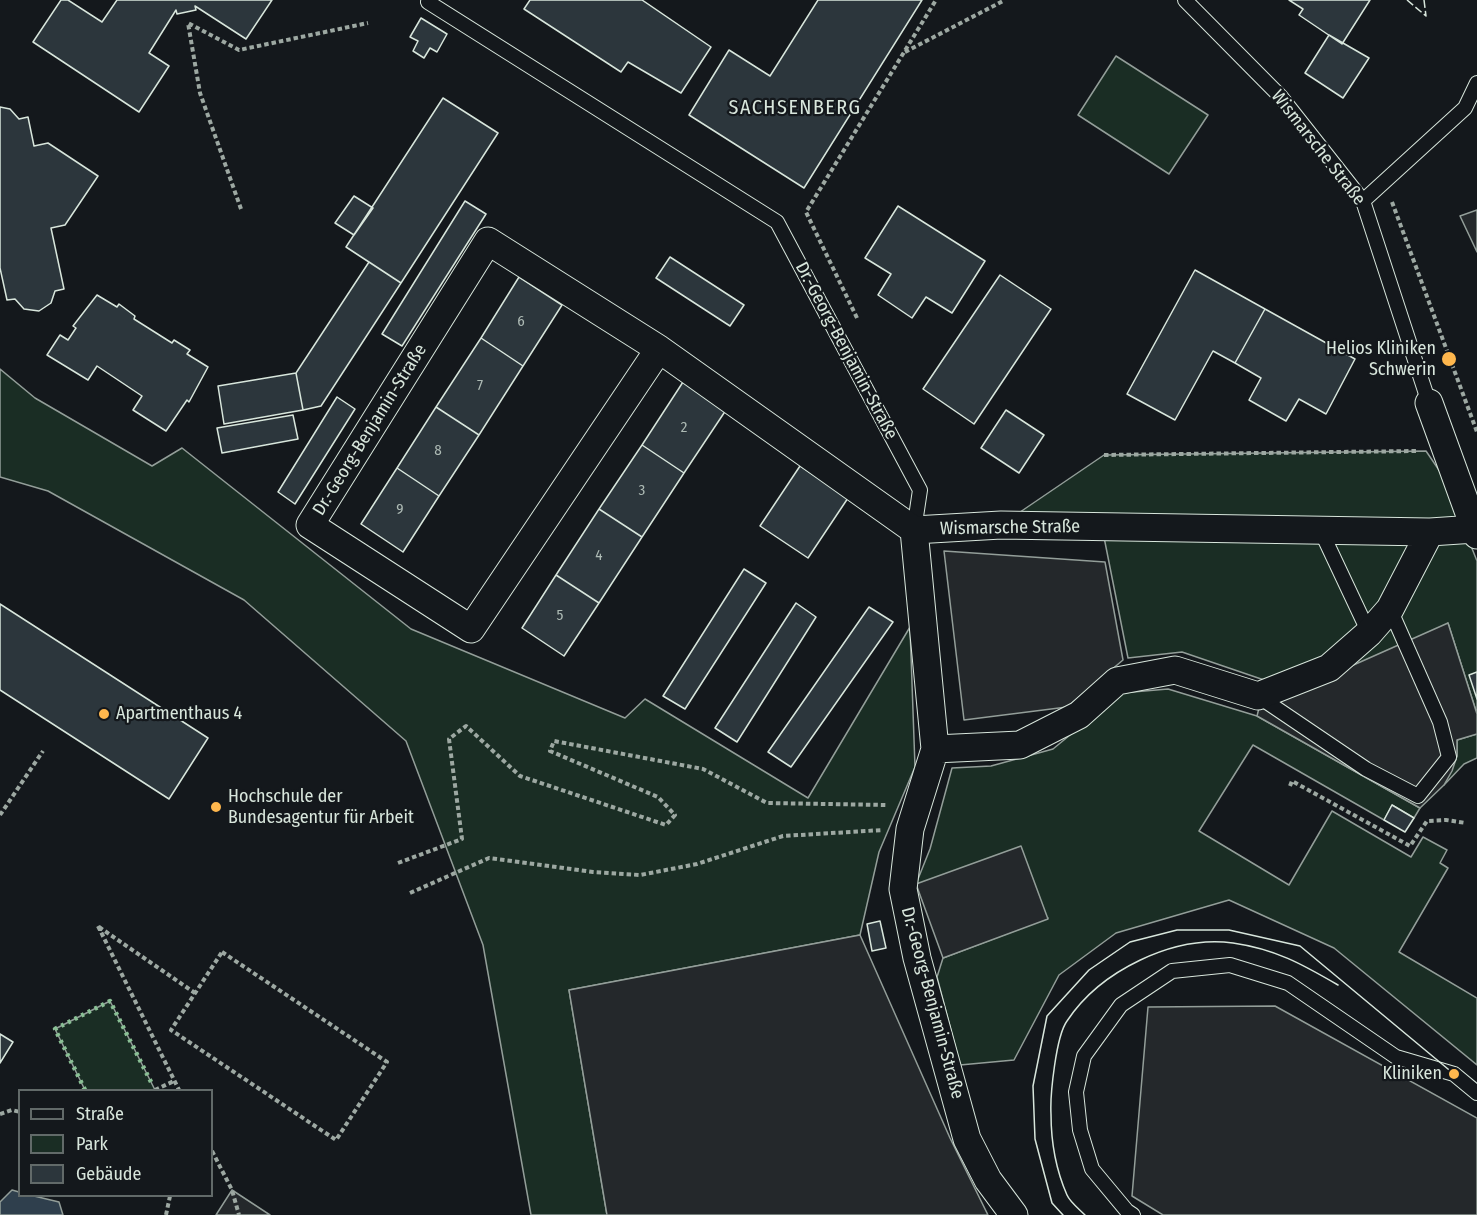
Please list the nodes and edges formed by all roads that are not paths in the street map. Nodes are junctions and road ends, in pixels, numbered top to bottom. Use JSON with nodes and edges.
{"nodes":[{"id":1,"x":1185,"y":0,"type":"edge"},
{"id":2,"x":428,"y":2,"type":"dead end"},
{"id":3,"x":1477,"y":83,"type":"edge"},
{"id":4,"x":1363,"y":201,"type":"junction"},
{"id":5,"x":659,"y":349,"type":"junction"},
{"id":6,"x":1429,"y":403,"type":"joint"},
{"id":7,"x":914,"y":530,"type":"junction"},
{"id":8,"x":1321,"y":531,"type":"junction"},
{"id":9,"x":1476,"y":531,"type":"edge"},
{"id":10,"x":1430,"y":532,"type":"junction"},
{"id":11,"x":1390,"y":609,"type":"junction"},
{"id":12,"x":1370,"y":633,"type":"junction"},
{"id":13,"x":1258,"y":696,"type":"junction"},
{"id":14,"x":935,"y":749,"type":"junction"},
{"id":15,"x":1477,"y":1093,"type":"edge"},
{"id":16,"x":1014,"y":1215,"type":"edge"},
{"id":17,"x":1133,"y":1215,"type":"edge"}],
"edges":[{"from":1,"to":4,"type":"lane","name":"Wismarsche Straße"},
{"from":2,"to":7,"type":"lane","name":"Dr.-Georg-Benjamin-Straße"},
{"from":3,"to":4,"type":"lane"},
{"from":4,"to":6,"type":"lane","name":"Wismarsche Straße"},
{"from":5,"to":5,"type":"street","name":"Dr.-Georg-Benjamin-Straße"},
{"from":5,"to":7,"type":"street","name":"Dr.-Georg-Benjamin-Straße"},
{"from":6,"to":9,"type":"street","name":"Wismarsche Straße"},
{"from":7,"to":8,"type":"street","name":"Wismarsche Straße"},
{"from":7,"to":14,"type":"street","name":"Dr.-Georg-Benjamin-Straße"},
{"from":8,"to":10,"type":"street","name":"Wismarsche Straße"},
{"from":8,"to":12,"type":"lane"},
{"from":9,"to":10,"type":"street","name":"Wismarsche Straße"},
{"from":10,"to":11,"type":"street"},
{"from":11,"to":12,"type":"street"},
{"from":11,"to":13,"type":"lane"},
{"from":12,"to":13,"type":"street"},
{"from":13,"to":14,"type":"street"},
{"from":14,"to":16,"type":"street","name":"Dr.-Georg-Benjamin-Straße"},
{"from":15,"to":17,"type":"lane"}]}
